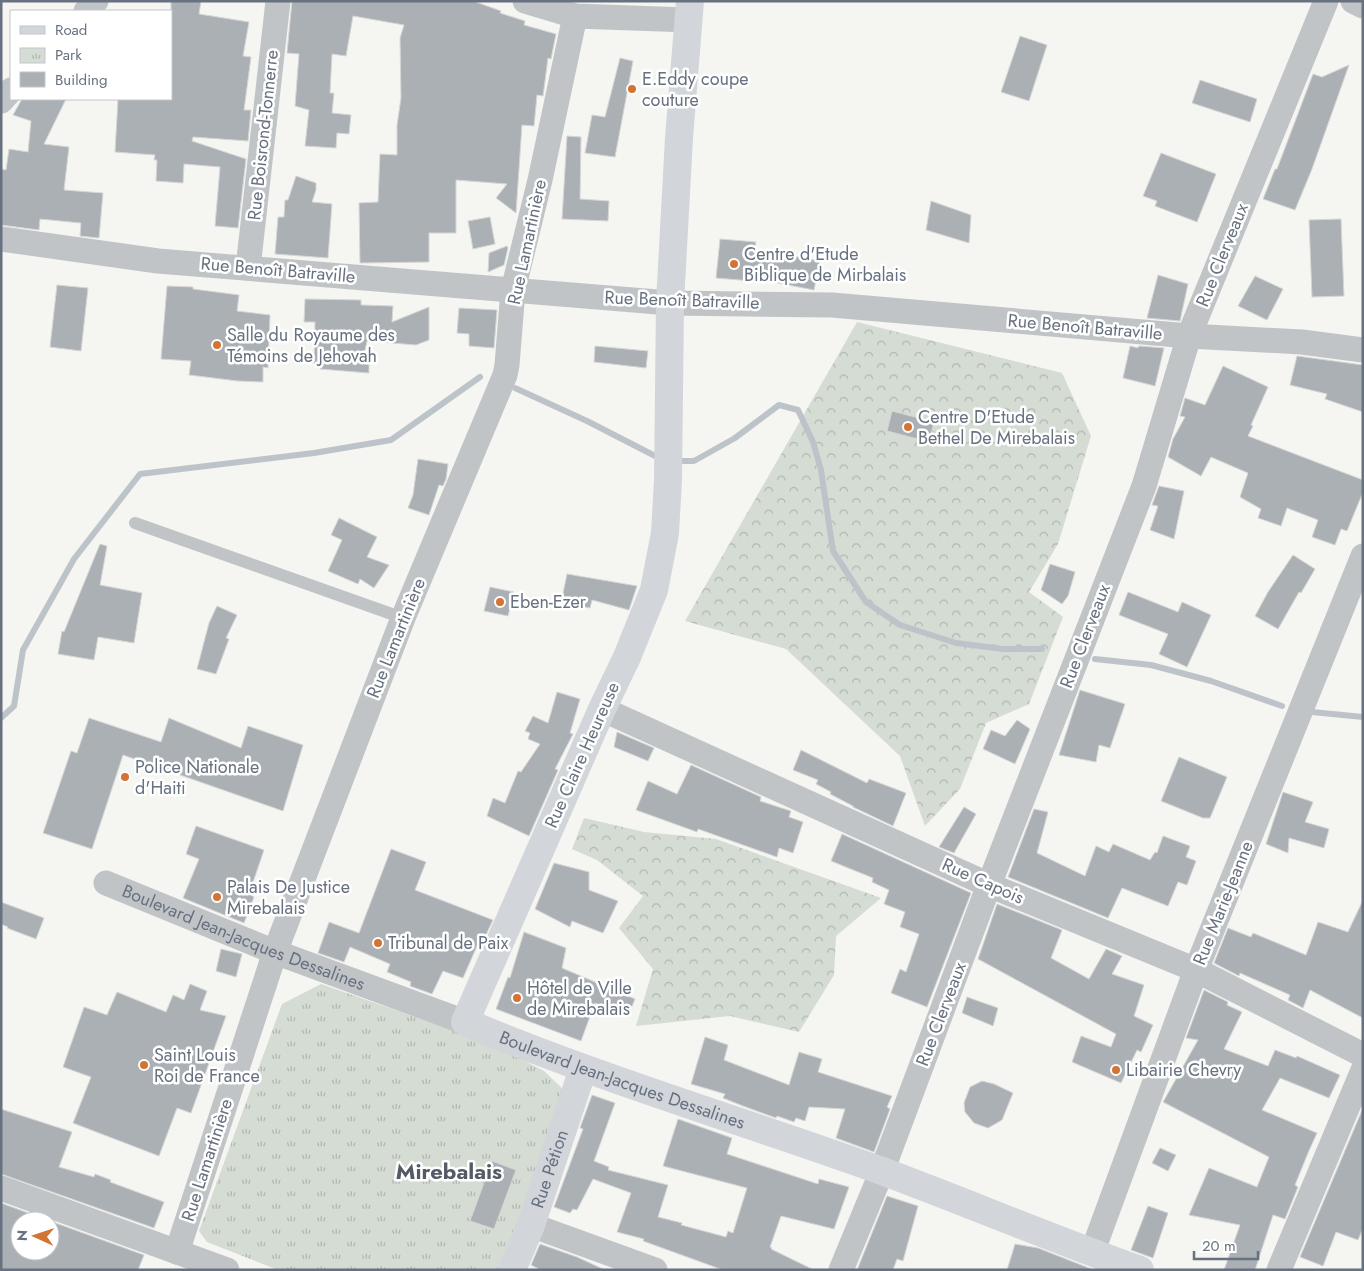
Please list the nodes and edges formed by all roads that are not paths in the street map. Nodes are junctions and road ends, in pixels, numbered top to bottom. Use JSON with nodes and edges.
{"nodes":[{"id":1,"x":96,"y":1,"type":"edge"},
{"id":2,"x":278,"y":1,"type":"edge"},
{"id":3,"x":525,"y":1,"type":"edge"},
{"id":4,"x":1326,"y":1,"type":"edge"},
{"id":5,"x":1353,"y":1,"type":"edge"},
{"id":6,"x":1363,"y":6,"type":"edge"},
{"id":7,"x":87,"y":10,"type":"edge"},
{"id":8,"x":689,"y":10,"type":"edge"},
{"id":9,"x":575,"y":16,"type":"junction"},
{"id":10,"x":10,"y":91,"type":"edge"},
{"id":11,"x":1,"y":101,"type":"edge"},
{"id":12,"x":1,"y":239,"type":"edge"},
{"id":13,"x":248,"y":268,"type":"junction"},
{"id":14,"x":513,"y":290,"type":"junction"},
{"id":15,"x":670,"y":303,"type":"junction"},
{"id":16,"x":1190,"y":336,"type":"junction"},
{"id":17,"x":1363,"y":350,"type":"edge"},
{"id":18,"x":135,"y":523,"type":"dead end"},
{"id":19,"x":1363,"y":556,"type":"edge"},
{"id":20,"x":403,"y":618,"type":"junction"},
{"id":21,"x":602,"y":709,"type":"junction"},
{"id":22,"x":106,"y":883,"type":"dead end"},
{"id":23,"x":989,"y":885,"type":"junction"},
{"id":24,"x":275,"y":952,"type":"junction"},
{"id":25,"x":1196,"y":970,"type":"junction"},
{"id":26,"x":465,"y":1022,"type":"junction"},
{"id":27,"x":1363,"y":1055,"type":"edge"},
{"id":28,"x":583,"y":1069,"type":"junction"},
{"id":29,"x":1363,"y":1070,"type":"edge"},
{"id":30,"x":882,"y":1171,"type":"junction"},
{"id":31,"x":1,"y":1188,"type":"edge"},
{"id":32,"x":530,"y":1225,"type":"junction"},
{"id":33,"x":176,"y":1252,"type":"junction"},
{"id":34,"x":1092,"y":1253,"type":"junction"},
{"id":35,"x":226,"y":1270,"type":"edge"},
{"id":36,"x":512,"y":1270,"type":"edge"},
{"id":37,"x":655,"y":1270,"type":"edge"},
{"id":38,"x":841,"y":1270,"type":"edge"},
{"id":39,"x":1140,"y":1270,"type":"edge"},
{"id":40,"x":1280,"y":1270,"type":"edge"}],
"edges":[{"from":1,"to":7,"type":"street"},
{"from":2,"to":13,"type":"street","name":"Rue Boisrond-Tonnerre"},
{"from":3,"to":9,"type":"street"},
{"from":4,"to":16,"type":"street","name":"Rue Clerveaux"},
{"from":5,"to":6,"type":"street"},
{"from":8,"to":9,"type":"street"},
{"from":8,"to":15,"type":"main road","name":"Rue Claire Heureuse"},
{"from":9,"to":14,"type":"street","name":"Rue Lamartinière"},
{"from":10,"to":11,"type":"street"},
{"from":12,"to":13,"type":"street","name":"Rue Benoît Batraville"},
{"from":13,"to":14,"type":"street","name":"Rue Benoît Batraville"},
{"from":14,"to":15,"type":"street","name":"Rue Benoît Batraville"},
{"from":14,"to":20,"type":"street","name":"Rue Lamartinière"},
{"from":15,"to":16,"type":"street","name":"Rue Benoît Batraville"},
{"from":15,"to":21,"type":"main road","name":"Rue Claire Heureuse"},
{"from":16,"to":17,"type":"street","name":"Rue Benoît Batraville"},
{"from":16,"to":23,"type":"street","name":"Rue Clerveaux"},
{"from":18,"to":20,"type":"lane"},
{"from":19,"to":25,"type":"street","name":"Rue Marie-Jeanne"},
{"from":20,"to":24,"type":"street","name":"Rue Lamartinière"},
{"from":21,"to":23,"type":"street","name":"Rue Capois"},
{"from":21,"to":26,"type":"main road","name":"Rue Claire Heureuse"},
{"from":22,"to":24,"type":"street","name":"Boulevard Jean-Jacques Dessalines"},
{"from":23,"to":25,"type":"street","name":"Rue Capois"},
{"from":23,"to":30,"type":"street","name":"Rue Clerveaux"},
{"from":24,"to":26,"type":"street","name":"Boulevard Jean-Jacques Dessalines"},
{"from":24,"to":33,"type":"street","name":"Rue Lamartinière"},
{"from":25,"to":27,"type":"street","name":"Rue Capois"},
{"from":25,"to":34,"type":"street","name":"Rue Marie-Jeanne"},
{"from":26,"to":28,"type":"main road","name":"Boulevard Jean-Jacques Dessalines"},
{"from":28,"to":30,"type":"main road","name":"Boulevard Jean-Jacques Dessalines"},
{"from":28,"to":32,"type":"main road","name":"Rue Pétion"},
{"from":29,"to":40,"type":"street"},
{"from":30,"to":34,"type":"main road","name":"Boulevard Jean-Jacques Dessalines"},
{"from":30,"to":38,"type":"street","name":"Rue Clerveaux"},
{"from":31,"to":33,"type":"street"},
{"from":32,"to":36,"type":"main road","name":"Rue Pétion"},
{"from":32,"to":37,"type":"street"},
{"from":33,"to":35,"type":"street"},
{"from":34,"to":39,"type":"main road","name":"Boulevard Jean-Jacques Dessalines"}]}
